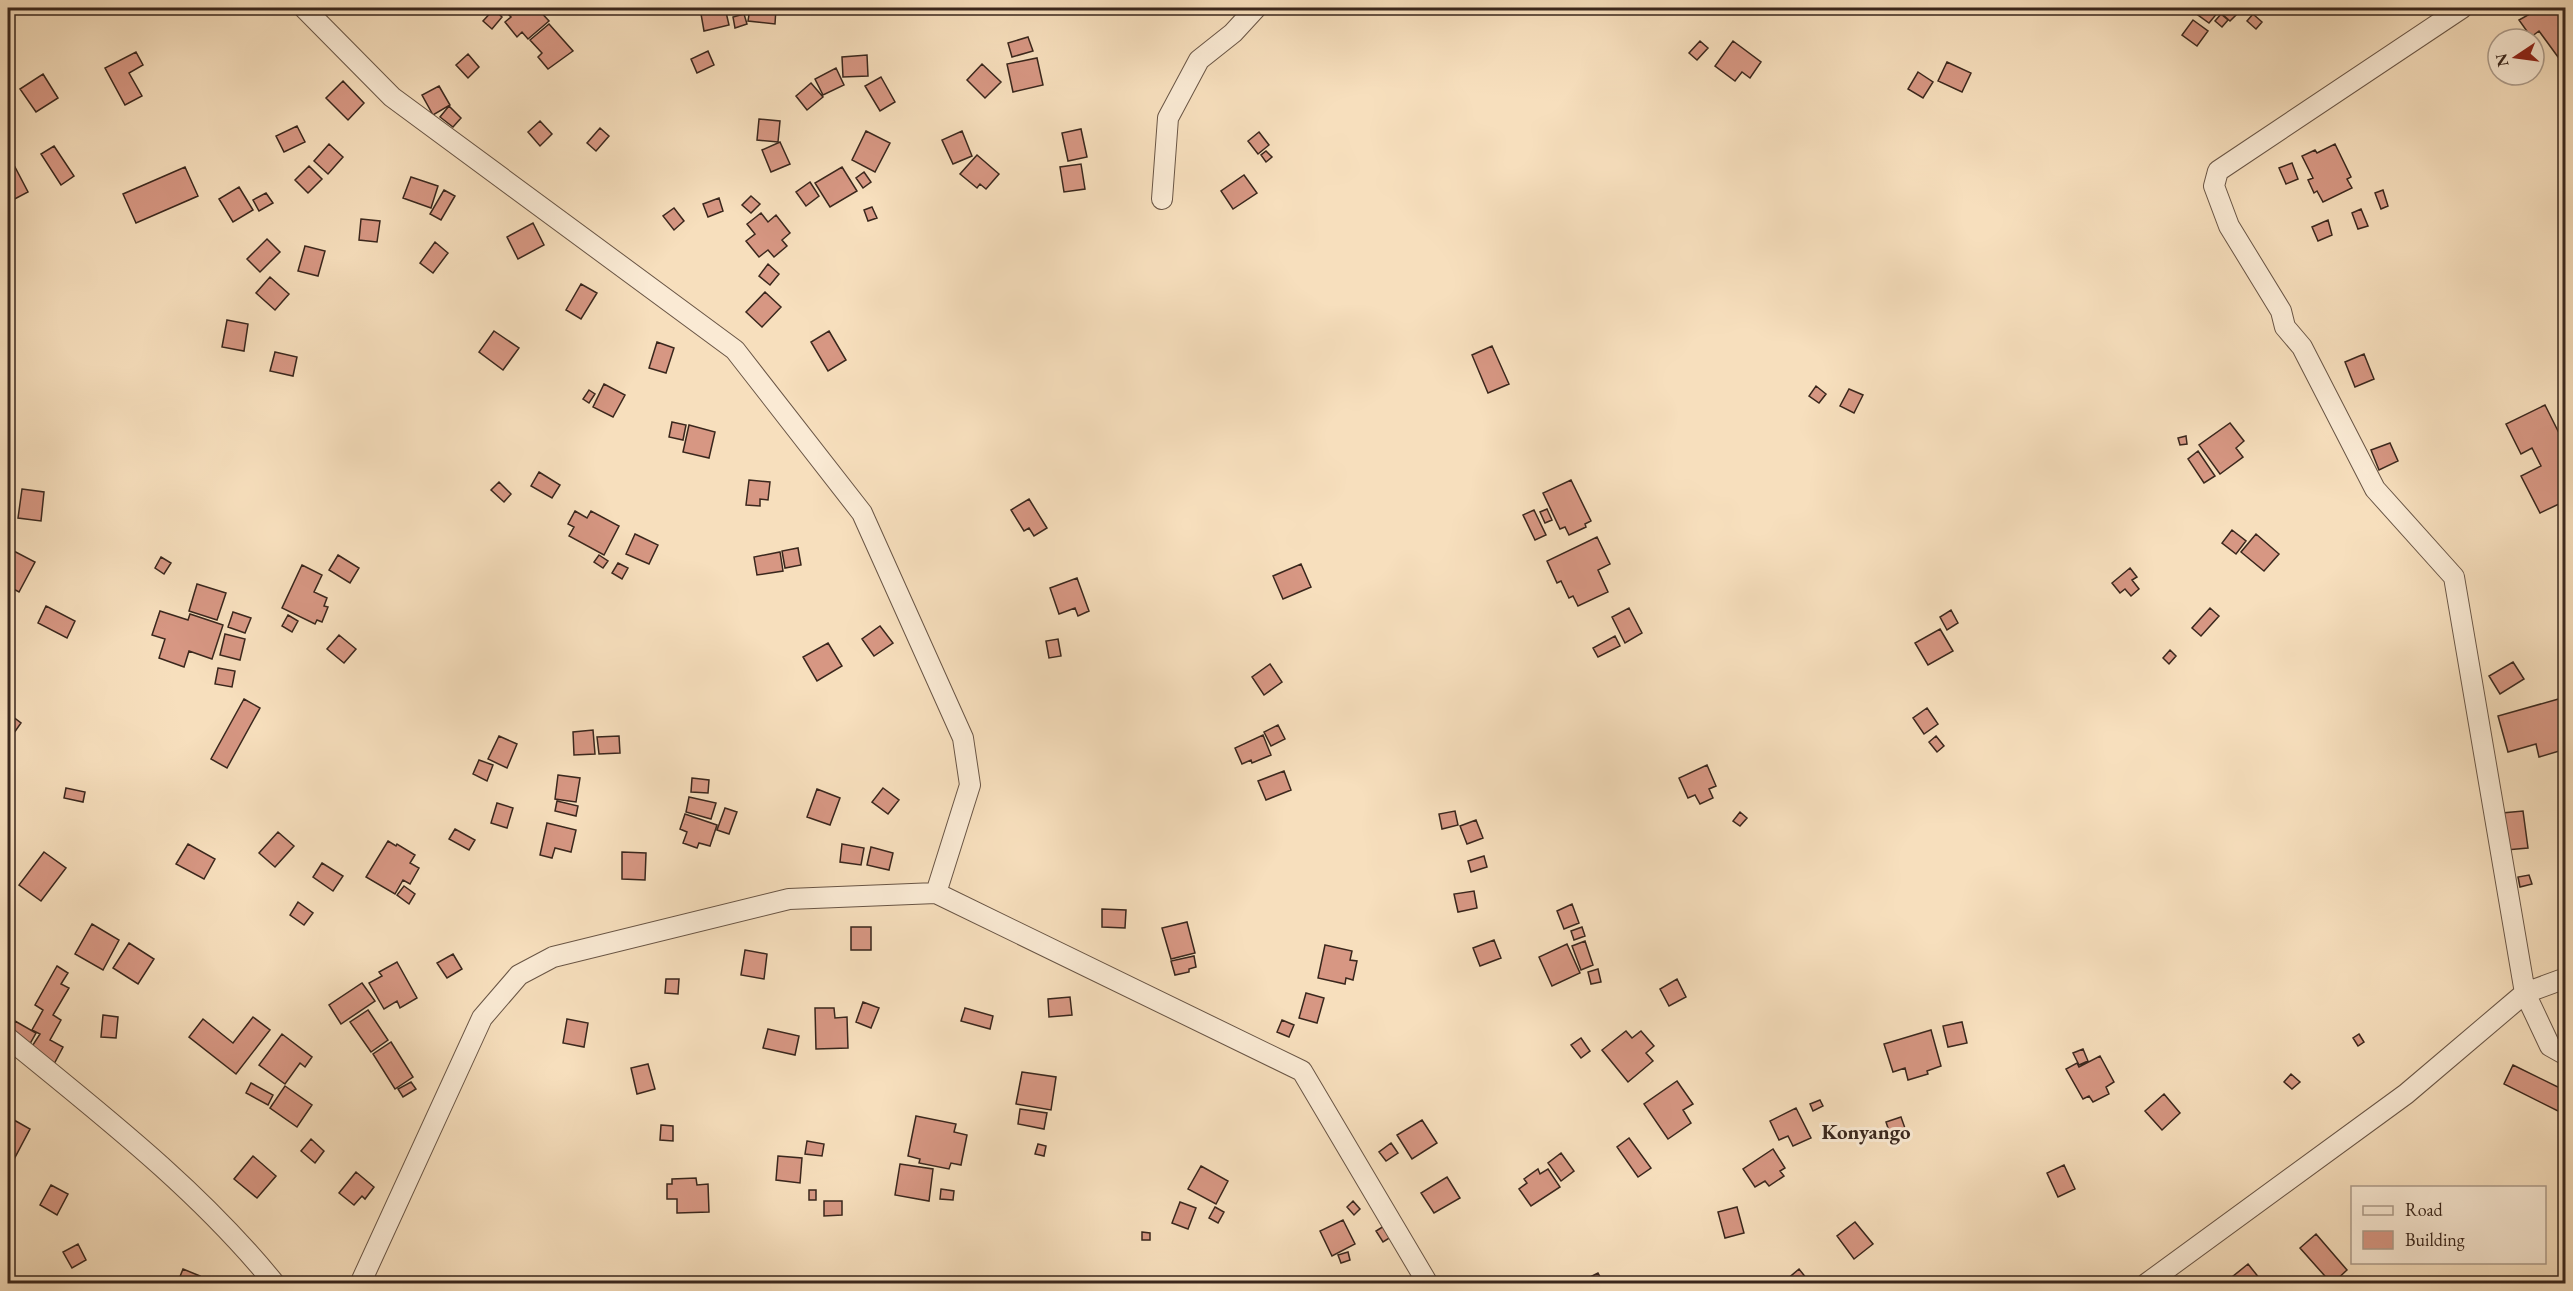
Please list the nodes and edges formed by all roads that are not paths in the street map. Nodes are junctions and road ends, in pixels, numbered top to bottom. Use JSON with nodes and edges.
{"nodes":[{"id":1,"x":304,"y":8,"type":"edge"},
{"id":2,"x":1256,"y":8,"type":"edge"},
{"id":3,"x":2462,"y":8,"type":"edge"},
{"id":4,"x":1162,"y":199,"type":"dead end"},
{"id":5,"x":936,"y":893,"type":"junction"},
{"id":6,"x":2565,"y":978,"type":"edge"},
{"id":7,"x":2525,"y":993,"type":"junction"},
{"id":8,"x":8,"y":1038,"type":"edge"},
{"id":9,"x":2565,"y":1055,"type":"edge"},
{"id":10,"x":275,"y":1284,"type":"edge"},
{"id":11,"x":360,"y":1284,"type":"edge"},
{"id":12,"x":1428,"y":1284,"type":"edge"},
{"id":13,"x":2146,"y":1284,"type":"edge"}],
"edges":[{"from":1,"to":5,"type":"street"},
{"from":2,"to":4,"type":"street"},
{"from":3,"to":7,"type":"street"},
{"from":5,"to":11,"type":"street"},
{"from":5,"to":12,"type":"street"},
{"from":6,"to":7,"type":"street"},
{"from":7,"to":9,"type":"street"},
{"from":7,"to":13,"type":"street"},
{"from":8,"to":10,"type":"street"}]}
